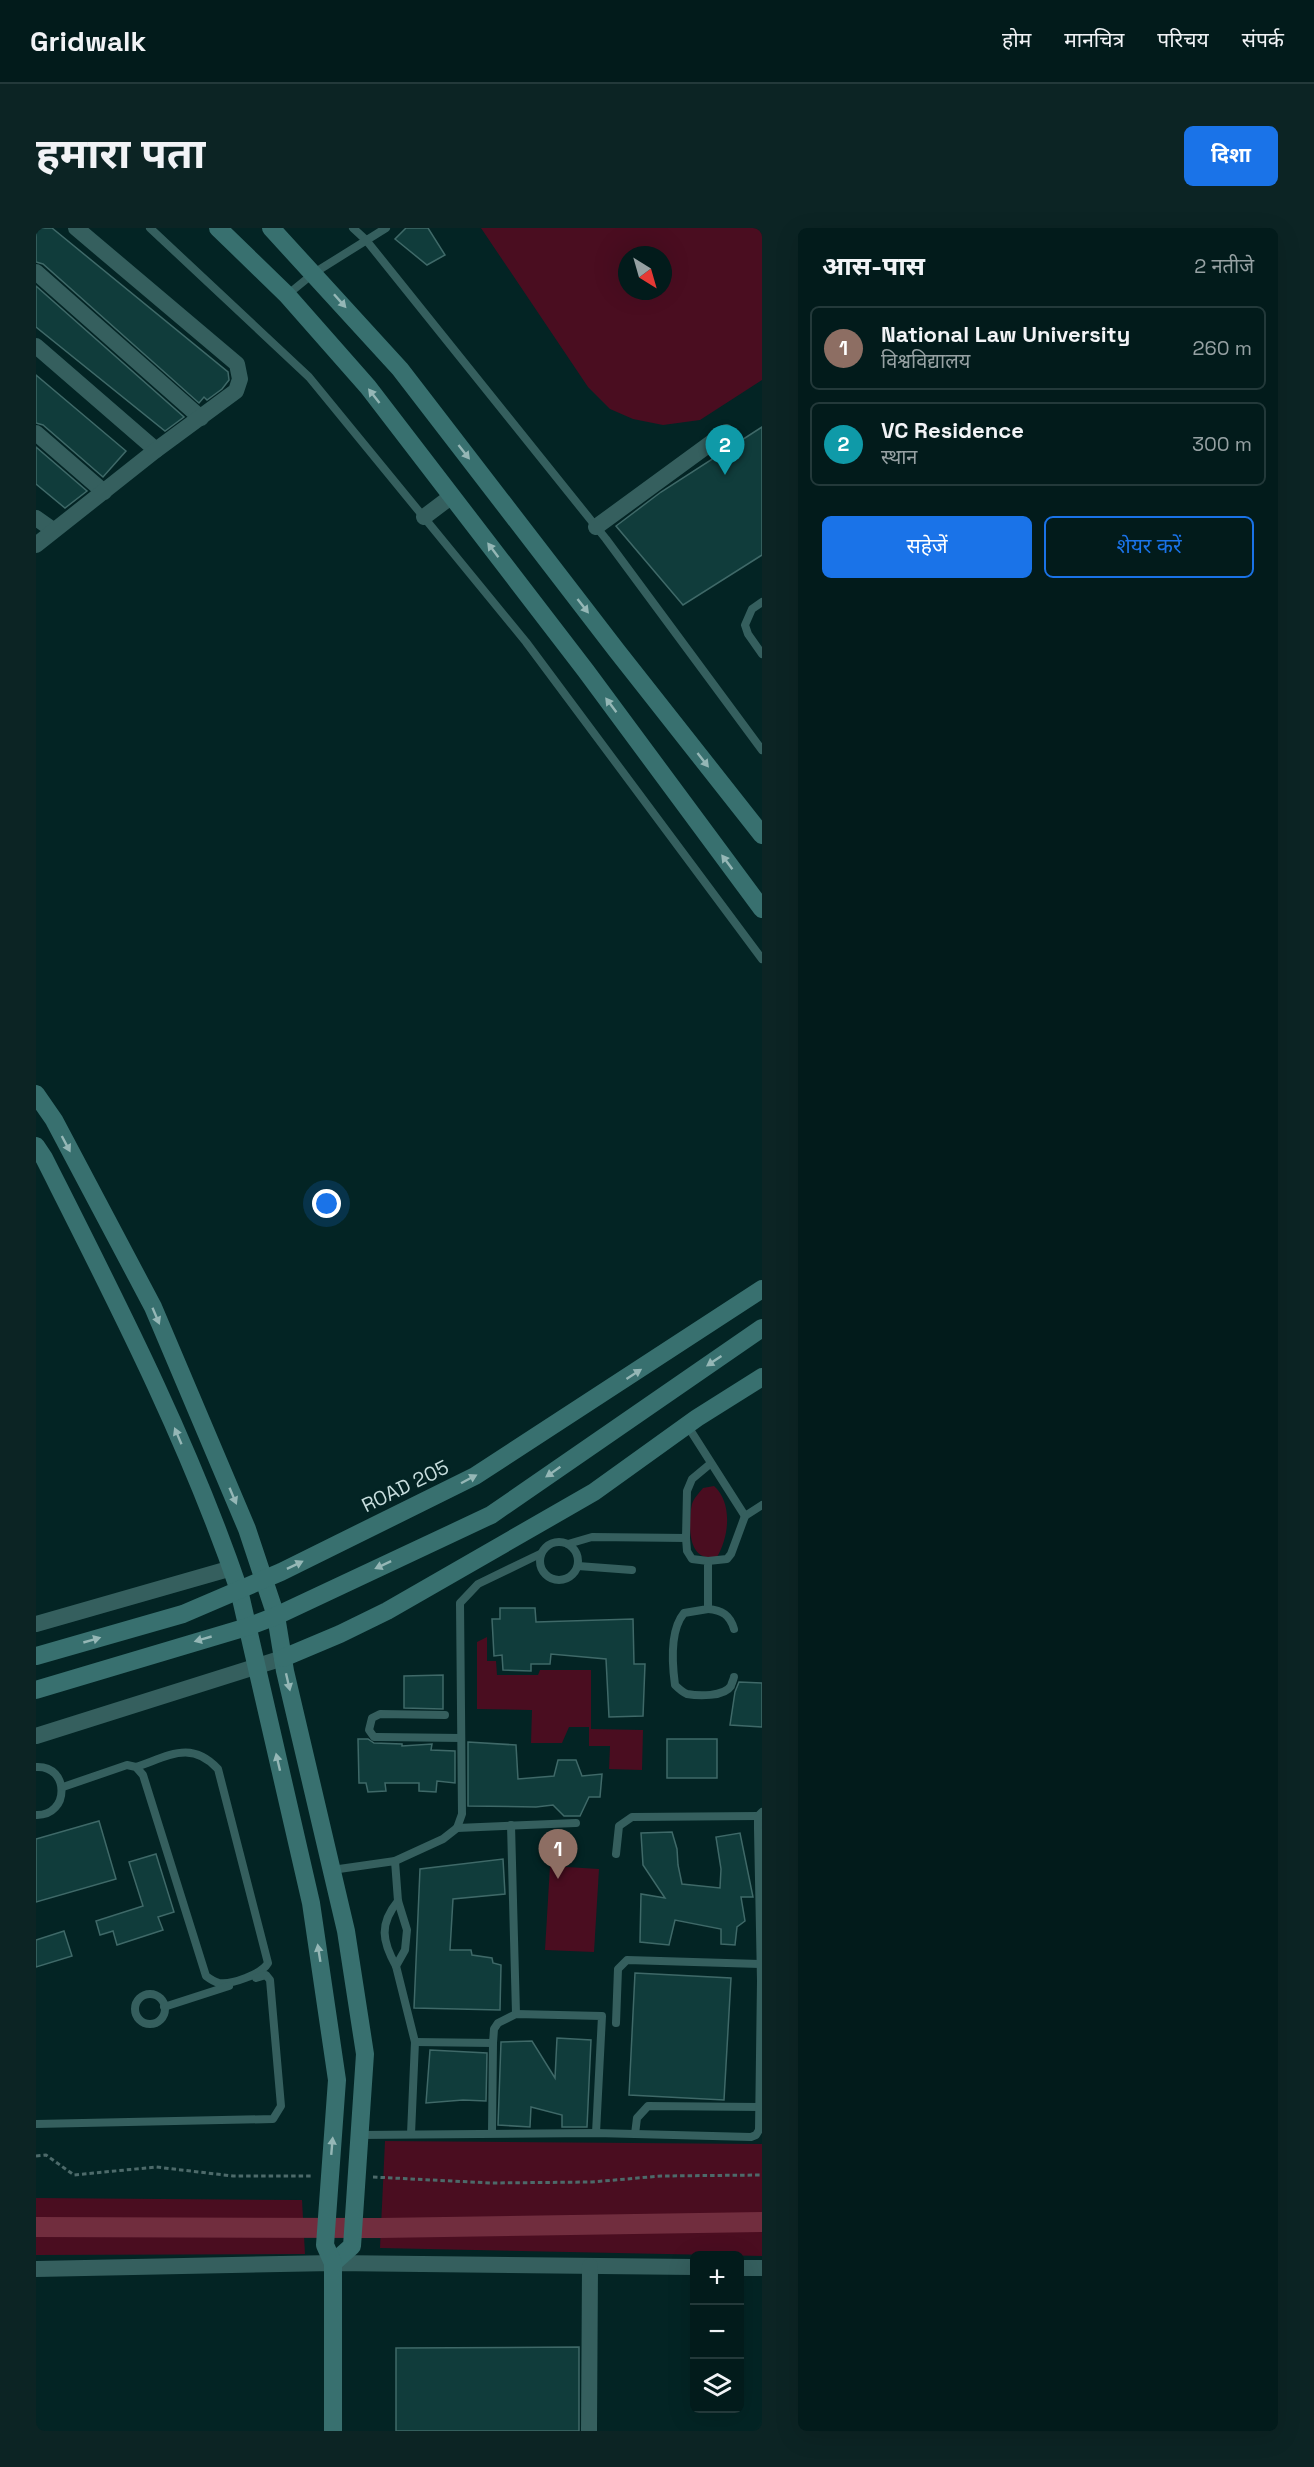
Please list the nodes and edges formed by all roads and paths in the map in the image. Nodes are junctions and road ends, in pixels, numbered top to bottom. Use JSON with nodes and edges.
{"nodes":[{"id":1,"x":76,"y":228,"type":"edge"},
{"id":2,"x":150,"y":228,"type":"edge"},
{"id":3,"x":218,"y":228,"type":"edge"},
{"id":4,"x":271,"y":228,"type":"edge"},
{"id":5,"x":353,"y":228,"type":"edge"},
{"id":6,"x":386,"y":228,"type":"edge"},
{"id":7,"x":366,"y":240,"type":"junction"},
{"id":8,"x":36,"y":272,"type":"edge"},
{"id":9,"x":314,"y":273,"type":"junction"},
{"id":10,"x":287,"y":295,"type":"junction"},
{"id":11,"x":36,"y":346,"type":"edge"},
{"id":12,"x":201,"y":418,"type":"junction"},
{"id":13,"x":726,"y":432,"type":"dead end"},
{"id":14,"x":36,"y":433,"type":"edge"},
{"id":15,"x":156,"y":450,"type":"junction"},
{"id":16,"x":104,"y":492,"type":"junction"},
{"id":17,"x":452,"y":496,"type":"junction"},
{"id":18,"x":424,"y":517,"type":"junction"},
{"id":19,"x":36,"y":518,"type":"edge"},
{"id":20,"x":596,"y":526,"type":"junction"},
{"id":21,"x":52,"y":530,"type":"junction"},
{"id":22,"x":36,"y":545,"type":"edge"},
{"id":23,"x":762,"y":602,"type":"edge"},
{"id":24,"x":762,"y":654,"type":"edge"},
{"id":25,"x":762,"y":750,"type":"edge"},
{"id":26,"x":762,"y":835,"type":"edge"},
{"id":27,"x":762,"y":909,"type":"edge"},
{"id":28,"x":762,"y":959,"type":"edge"},
{"id":29,"x":36,"y":1094,"type":"edge"},
{"id":30,"x":36,"y":1146,"type":"edge"},
{"id":31,"x":762,"y":1289,"type":"edge"},
{"id":32,"x":762,"y":1328,"type":"edge"},
{"id":33,"x":762,"y":1377,"type":"edge"},
{"id":34,"x":687,"y":1425,"type":"junction"},
{"id":35,"x":710,"y":1464,"type":"junction"},
{"id":36,"x":762,"y":1505,"type":"edge"},
{"id":37,"x":745,"y":1516,"type":"junction"},
{"id":38,"x":686,"y":1538,"type":"junction"},
{"id":39,"x":568,"y":1544,"type":"junction"},
{"id":40,"x":540,"y":1554,"type":"junction"},
{"id":41,"x":708,"y":1562,"type":"junction"},
{"id":42,"x":578,"y":1566,"type":"junction"},
{"id":43,"x":232,"y":1568,"type":"junction"},
{"id":44,"x":632,"y":1570,"type":"dead end"},
{"id":45,"x":264,"y":1579,"type":"junction"},
{"id":46,"x":239,"y":1590,"type":"junction"},
{"id":47,"x":708,"y":1610,"type":"junction"},
{"id":48,"x":276,"y":1616,"type":"junction"},
{"id":49,"x":36,"y":1624,"type":"edge"},
{"id":50,"x":247,"y":1627,"type":"junction"},
{"id":51,"x":734,"y":1629,"type":"dead end"},
{"id":52,"x":36,"y":1656,"type":"edge"},
{"id":53,"x":283,"y":1658,"type":"junction"},
{"id":54,"x":256,"y":1668,"type":"junction"},
{"id":55,"x":734,"y":1677,"type":"dead end"},
{"id":56,"x":36,"y":1690,"type":"edge"},
{"id":57,"x":445,"y":1715,"type":"dead end"},
{"id":58,"x":36,"y":1736,"type":"edge"},
{"id":59,"x":461,"y":1738,"type":"junction"},
{"id":60,"x":36,"y":1767,"type":"edge"},
{"id":61,"x":136,"y":1767,"type":"junction"},
{"id":62,"x":63,"y":1787,"type":"junction"},
{"id":63,"x":760,"y":1814,"type":"edge"},
{"id":64,"x":36,"y":1815,"type":"edge"},
{"id":65,"x":576,"y":1823,"type":"dead end"},
{"id":66,"x":511,"y":1825,"type":"junction"},
{"id":67,"x":457,"y":1828,"type":"junction"},
{"id":68,"x":616,"y":1854,"type":"dead end"},
{"id":69,"x":395,"y":1861,"type":"junction"},
{"id":70,"x":332,"y":1870,"type":"junction"},
{"id":71,"x":398,"y":1901,"type":"junction"},
{"id":72,"x":760,"y":1964,"type":"junction"},
{"id":73,"x":396,"y":1966,"type":"junction"},
{"id":74,"x":164,"y":2007,"type":"dead end"},
{"id":75,"x":516,"y":2014,"type":"junction"},
{"id":76,"x":616,"y":2023,"type":"dead end"},
{"id":77,"x":415,"y":2042,"type":"junction"},
{"id":78,"x":493,"y":2043,"type":"junction"},
{"id":79,"x":760,"y":2108,"type":"junction"},
{"id":80,"x":36,"y":2124,"type":"edge"},
{"id":81,"x":492,"y":2132,"type":"junction"},
{"id":82,"x":596,"y":2133,"type":"junction"},
{"id":83,"x":411,"y":2134,"type":"junction"},
{"id":84,"x":635,"y":2134,"type":"junction"},
{"id":85,"x":359,"y":2135,"type":"junction"},
{"id":86,"x":36,"y":2156,"type":"edge"},
{"id":87,"x":762,"y":2175,"type":"edge"},
{"id":88,"x":329,"y":2176,"type":"junction"},
{"id":89,"x":356,"y":2176,"type":"junction"},
{"id":90,"x":333,"y":2263,"type":"junction"},
{"id":91,"x":590,"y":2266,"type":"junction"},
{"id":92,"x":690,"y":2267,"type":"edge"},
{"id":93,"x":744,"y":2268,"type":"edge"},
{"id":94,"x":762,"y":2268,"type":"edge"},
{"id":95,"x":36,"y":2269,"type":"edge"},
{"id":96,"x":333,"y":2431,"type":"edge"},
{"id":97,"x":589,"y":2431,"type":"edge"}],
"edges":[{"from":1,"to":12,"type":"street"},
{"from":2,"to":18,"type":"lane"},
{"from":3,"to":10,"type":"main road"},
{"from":4,"to":9,"type":"main road"},
{"from":5,"to":7,"type":"lane"},
{"from":6,"to":7,"type":"lane"},
{"from":7,"to":9,"type":"lane"},
{"from":7,"to":20,"type":"lane"},
{"from":8,"to":12,"type":"street"},
{"from":9,"to":10,"type":"lane"},
{"from":9,"to":26,"type":"main road","one_way":true},
{"from":17,"to":10,"type":"main road","one_way":true},
{"from":11,"to":15,"type":"street"},
{"from":12,"to":15,"type":"street"},
{"from":13,"to":20,"type":"street"},
{"from":14,"to":16,"type":"street"},
{"from":15,"to":16,"type":"street"},
{"from":16,"to":21,"type":"street"},
{"from":17,"to":18,"type":"street"},
{"from":27,"to":17,"type":"main road","one_way":true},
{"from":18,"to":28,"type":"lane"},
{"from":19,"to":21,"type":"street"},
{"from":20,"to":25,"type":"lane"},
{"from":21,"to":22,"type":"street"},
{"from":23,"to":24,"type":"lane"},
{"from":29,"to":45,"type":"main road","one_way":true},
{"from":43,"to":30,"type":"main road","one_way":true},
{"from":45,"to":31,"type":"main road","name":"ROAD 205","one_way":true},
{"from":32,"to":48,"type":"main road","one_way":true},
{"from":33,"to":34,"type":"main road"},
{"from":34,"to":35,"type":"lane"},
{"from":34,"to":53,"type":"main road"},
{"from":35,"to":37,"type":"lane"},
{"from":35,"to":38,"type":"lane"},
{"from":36,"to":37,"type":"lane"},
{"from":37,"to":41,"type":"lane"},
{"from":38,"to":39,"type":"lane"},
{"from":38,"to":41,"type":"lane"},
{"from":39,"to":40,"type":"lane"},
{"from":39,"to":42,"type":"lane"},
{"from":40,"to":42,"type":"lane"},
{"from":40,"to":59,"type":"lane"},
{"from":41,"to":47,"type":"lane"},
{"from":42,"to":44,"type":"lane"},
{"from":43,"to":46,"type":"main road"},
{"from":43,"to":49,"type":"street"},
{"from":45,"to":46,"type":"main road","name":"ROAD 205"},
{"from":45,"to":48,"type":"main road"},
{"from":46,"to":50,"type":"main road"},
{"from":52,"to":46,"type":"main road","name":"ROAD 205","one_way":true},
{"from":47,"to":51,"type":"lane"},
{"from":47,"to":55,"type":"lane"},
{"from":48,"to":50,"type":"main road"},
{"from":48,"to":53,"type":"main road"},
{"from":50,"to":54,"type":"main road"},
{"from":50,"to":56,"type":"main road","one_way":true},
{"from":53,"to":54,"type":"street"},
{"from":53,"to":70,"type":"main road","one_way":true},
{"from":54,"to":58,"type":"street"},
{"from":88,"to":54,"type":"main road","one_way":true},
{"from":57,"to":59,"type":"lane"},
{"from":59,"to":67,"type":"lane"},
{"from":60,"to":62,"type":"lane"},
{"from":61,"to":61,"type":"lane"},
{"from":61,"to":62,"type":"lane"},
{"from":62,"to":64,"type":"lane"},
{"from":63,"to":68,"type":"lane"},
{"from":63,"to":72,"type":"lane"},
{"from":65,"to":66,"type":"lane"},
{"from":66,"to":67,"type":"lane"},
{"from":66,"to":75,"type":"lane"},
{"from":67,"to":69,"type":"lane"},
{"from":69,"to":70,"type":"lane"},
{"from":69,"to":71,"type":"lane"},
{"from":70,"to":85,"type":"main road"},
{"from":71,"to":73,"type":"lane"},
{"from":71,"to":73,"type":"lane"},
{"from":72,"to":76,"type":"lane"},
{"from":72,"to":79,"type":"lane"},
{"from":73,"to":77,"type":"lane"},
{"from":74,"to":80,"type":"lane"},
{"from":75,"to":78,"type":"lane"},
{"from":75,"to":82,"type":"lane"},
{"from":77,"to":78,"type":"lane"},
{"from":77,"to":83,"type":"lane"},
{"from":78,"to":81,"type":"lane"},
{"from":79,"to":84,"type":"lane"},
{"from":79,"to":84,"type":"lane"},
{"from":81,"to":82,"type":"lane"},
{"from":81,"to":83,"type":"lane"},
{"from":82,"to":84,"type":"lane"},
{"from":83,"to":85,"type":"lane"},
{"from":85,"to":89,"type":"main road"},
{"from":86,"to":88,"type":"path"},
{"from":87,"to":89,"type":"path"},
{"from":88,"to":90,"type":"main road"},
{"from":89,"to":90,"type":"main road"},
{"from":90,"to":91,"type":"street"},
{"from":90,"to":95,"type":"street"},
{"from":90,"to":96,"type":"main road"},
{"from":91,"to":92,"type":"street"},
{"from":91,"to":97,"type":"street"},
{"from":93,"to":94,"type":"street"}]}
